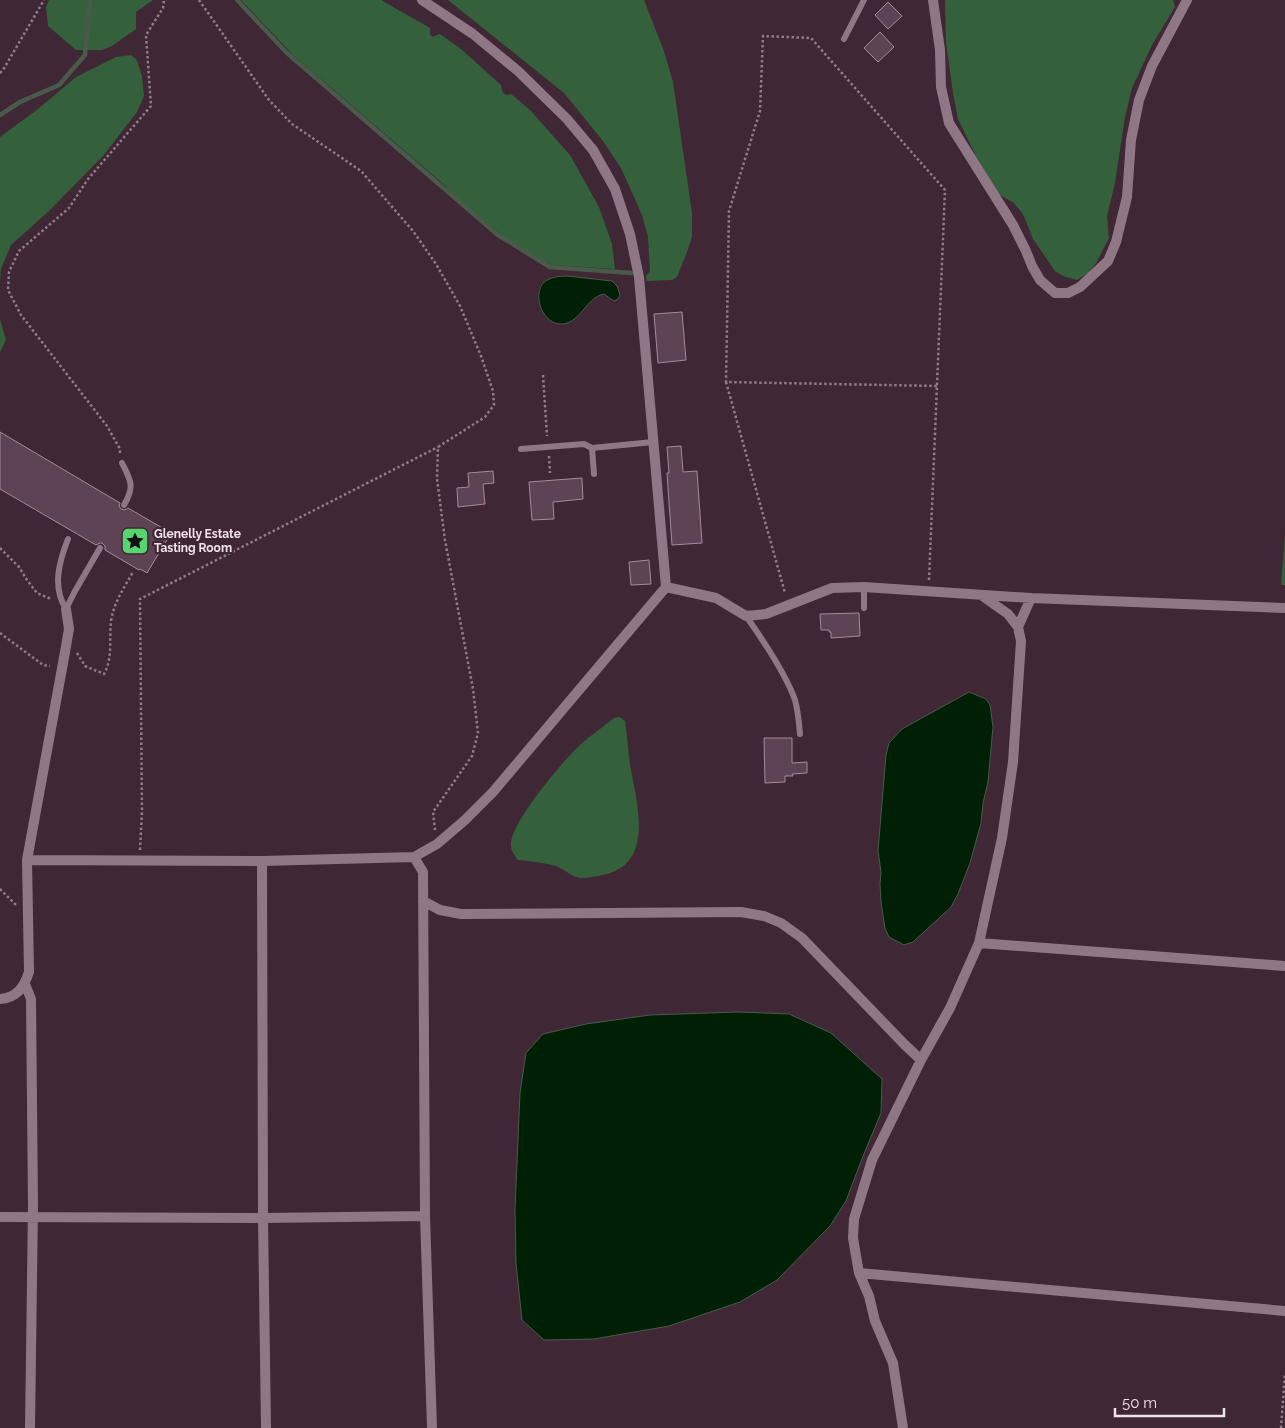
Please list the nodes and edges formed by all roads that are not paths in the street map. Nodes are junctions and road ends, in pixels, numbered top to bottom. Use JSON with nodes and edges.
{"nodes":[{"id":1,"x":422,"y":0,"type":"edge"},
{"id":2,"x":864,"y":0,"type":"edge"},
{"id":3,"x":933,"y":0,"type":"edge"},
{"id":4,"x":1187,"y":0,"type":"edge"},
{"id":5,"x":844,"y":39,"type":"dead end"},
{"id":6,"x":654,"y":442,"type":"junction"},
{"id":7,"x":521,"y":448,"type":"dead end"},
{"id":8,"x":592,"y":448,"type":"junction"},
{"id":9,"x":122,"y":463,"type":"road end"},
{"id":10,"x":594,"y":474,"type":"dead end"},
{"id":11,"x":124,"y":505,"type":"dead end"},
{"id":12,"x":68,"y":539,"type":"dead end"},
{"id":13,"x":100,"y":548,"type":"dead end"},
{"id":14,"x":666,"y":587,"type":"junction"},
{"id":15,"x":864,"y":587,"type":"junction"},
{"id":16,"x":980,"y":594,"type":"junction"},
{"id":17,"x":1031,"y":598,"type":"junction"},
{"id":18,"x":864,"y":608,"type":"dead end"},
{"id":19,"x":1285,"y":608,"type":"edge"},
{"id":20,"x":66,"y":609,"type":"junction"},
{"id":21,"x":746,"y":616,"type":"junction"},
{"id":22,"x":1018,"y":627,"type":"junction"},
{"id":23,"x":800,"y":734,"type":"dead end"},
{"id":24,"x":414,"y":857,"type":"junction"},
{"id":25,"x":26,"y":860,"type":"junction"},
{"id":26,"x":262,"y":861,"type":"junction"},
{"id":27,"x":423,"y":901,"type":"junction"},
{"id":28,"x":979,"y":943,"type":"junction"},
{"id":29,"x":1285,"y":966,"type":"edge"},
{"id":30,"x":25,"y":984,"type":"junction"},
{"id":31,"x":0,"y":999,"type":"edge"},
{"id":32,"x":922,"y":1060,"type":"junction"},
{"id":33,"x":425,"y":1216,"type":"junction"},
{"id":34,"x":0,"y":1217,"type":"edge"},
{"id":35,"x":32,"y":1217,"type":"junction"},
{"id":36,"x":263,"y":1218,"type":"junction"},
{"id":37,"x":859,"y":1273,"type":"junction"},
{"id":38,"x":1285,"y":1311,"type":"edge"},
{"id":39,"x":30,"y":1428,"type":"edge"},
{"id":40,"x":266,"y":1428,"type":"edge"},
{"id":41,"x":432,"y":1428,"type":"edge"},
{"id":42,"x":903,"y":1428,"type":"edge"}],
"edges":[{"from":1,"to":6,"type":"street"},
{"from":2,"to":5,"type":"lane"},
{"from":3,"to":4,"type":"street"},
{"from":6,"to":8,"type":"lane"},
{"from":6,"to":14,"type":"street"},
{"from":7,"to":8,"type":"lane"},
{"from":8,"to":10,"type":"lane"},
{"from":9,"to":11,"type":"lane"},
{"from":12,"to":20,"type":"lane"},
{"from":13,"to":20,"type":"lane"},
{"from":14,"to":21,"type":"street"},
{"from":14,"to":24,"type":"street"},
{"from":15,"to":16,"type":"street"},
{"from":15,"to":18,"type":"lane"},
{"from":15,"to":21,"type":"street"},
{"from":16,"to":17,"type":"street"},
{"from":16,"to":22,"type":"street"},
{"from":17,"to":19,"type":"street"},
{"from":17,"to":22,"type":"street"},
{"from":20,"to":25,"type":"street"},
{"from":21,"to":23,"type":"lane"},
{"from":22,"to":28,"type":"street"},
{"from":24,"to":26,"type":"street"},
{"from":24,"to":27,"type":"street"},
{"from":25,"to":26,"type":"street"},
{"from":25,"to":30,"type":"street"},
{"from":26,"to":36,"type":"street"},
{"from":27,"to":32,"type":"street"},
{"from":27,"to":33,"type":"street"},
{"from":28,"to":29,"type":"street"},
{"from":28,"to":32,"type":"street"},
{"from":30,"to":31,"type":"street"},
{"from":30,"to":35,"type":"street"},
{"from":32,"to":37,"type":"street"},
{"from":33,"to":36,"type":"street"},
{"from":33,"to":41,"type":"street"},
{"from":34,"to":35,"type":"street"},
{"from":35,"to":36,"type":"street"},
{"from":35,"to":39,"type":"street"},
{"from":36,"to":40,"type":"street"},
{"from":37,"to":38,"type":"street"},
{"from":37,"to":42,"type":"street"}]}
